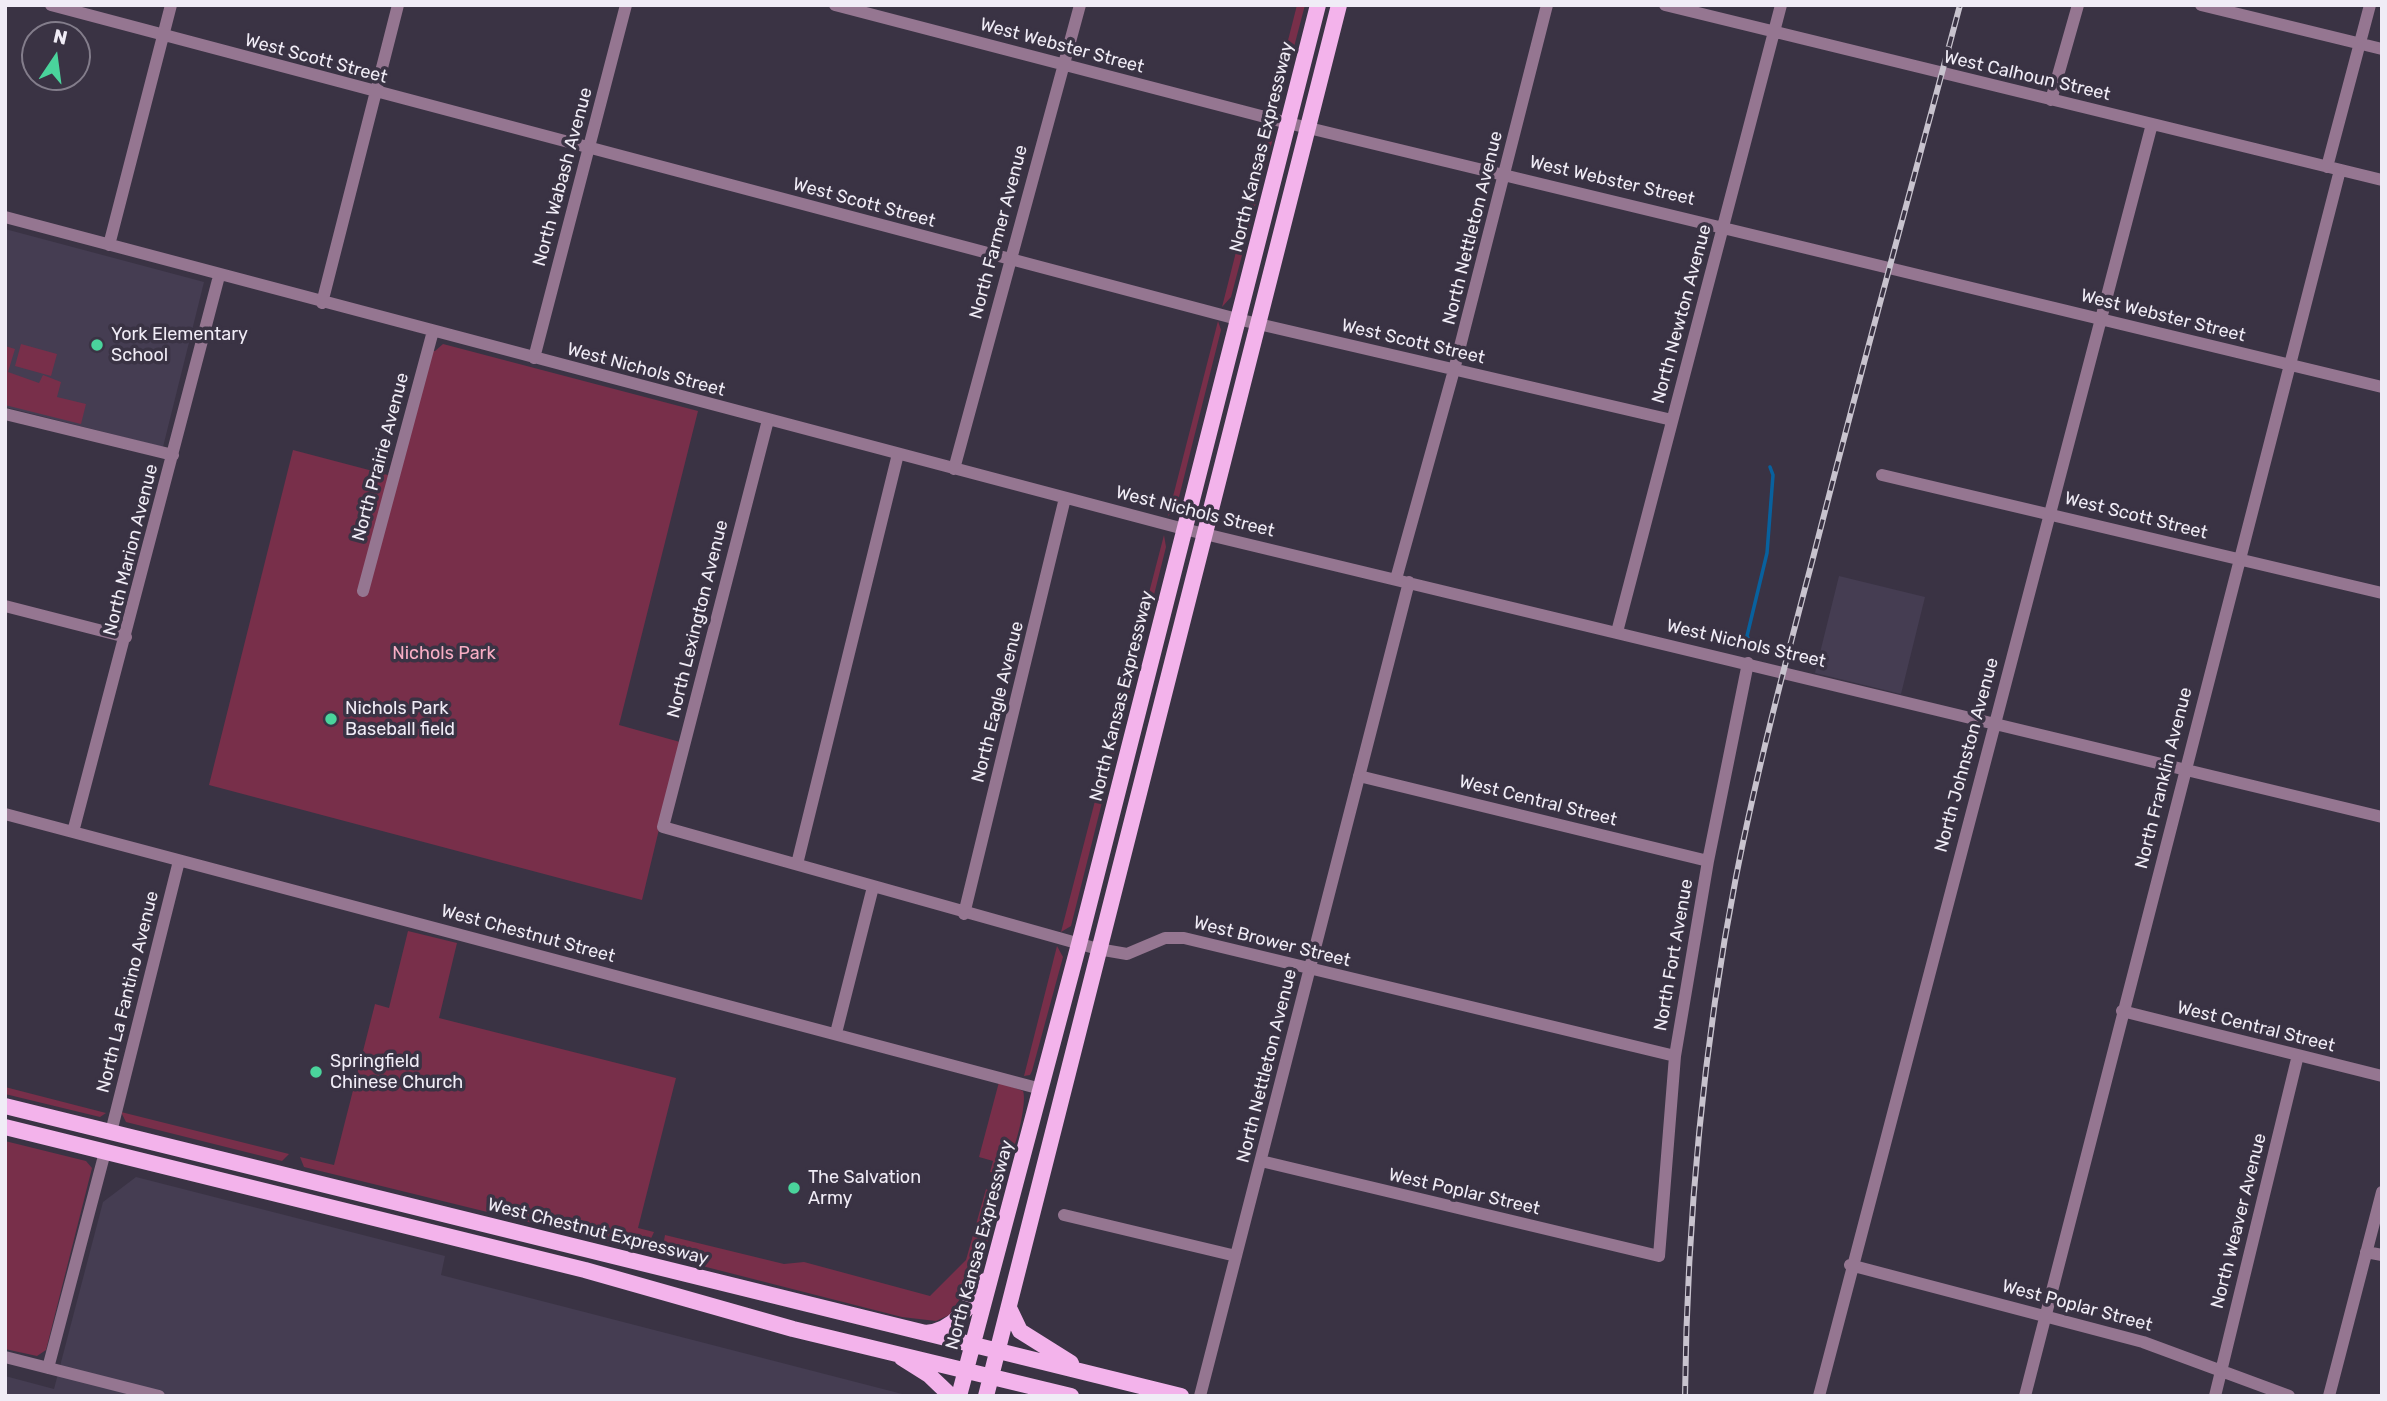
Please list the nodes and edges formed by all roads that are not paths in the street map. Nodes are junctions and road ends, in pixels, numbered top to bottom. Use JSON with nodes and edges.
{"nodes":[{"id":1,"x":51,"y":5,"type":"edge"},
{"id":2,"x":171,"y":5,"type":"edge"},
{"id":3,"x":398,"y":5,"type":"edge"},
{"id":4,"x":626,"y":5,"type":"edge"},
{"id":5,"x":835,"y":5,"type":"edge"},
{"id":6,"x":1080,"y":5,"type":"edge"},
{"id":7,"x":1318,"y":5,"type":"edge"},
{"id":8,"x":1339,"y":5,"type":"edge"},
{"id":9,"x":1547,"y":5,"type":"edge"},
{"id":10,"x":1665,"y":5,"type":"edge"},
{"id":11,"x":1781,"y":5,"type":"edge"},
{"id":12,"x":2077,"y":5,"type":"edge"},
{"id":13,"x":2201,"y":5,"type":"edge"},
{"id":14,"x":2370,"y":5,"type":"edge"},
{"id":15,"x":1774,"y":32,"type":"junction"},
{"id":16,"x":163,"y":37,"type":"junction"},
{"id":17,"x":2360,"y":43,"type":"junction"},
{"id":18,"x":2382,"y":49,"type":"edge"},
{"id":19,"x":1064,"y":64,"type":"junction"},
{"id":20,"x":376,"y":93,"type":"junction"},
{"id":21,"x":2051,"y":100,"type":"junction"},
{"id":22,"x":1288,"y":123,"type":"junction"},
{"id":23,"x":2151,"y":124,"type":"junction"},
{"id":24,"x":1307,"y":128,"type":"junction"},
{"id":25,"x":589,"y":148,"type":"junction"},
{"id":26,"x":2334,"y":168,"type":"junction"},
{"id":27,"x":1504,"y":174,"type":"junction"},
{"id":28,"x":2382,"y":180,"type":"edge"},
{"id":29,"x":5,"y":217,"type":"edge"},
{"id":30,"x":1723,"y":226,"type":"junction"},
{"id":31,"x":108,"y":245,"type":"junction"},
{"id":32,"x":1010,"y":259,"type":"junction"},
{"id":33,"x":219,"y":275,"type":"junction"},
{"id":34,"x":321,"y":303,"type":"junction"},
{"id":35,"x":2101,"y":318,"type":"junction"},
{"id":36,"x":1237,"y":319,"type":"junction"},
{"id":37,"x":1257,"y":324,"type":"junction"},
{"id":38,"x":433,"y":331,"type":"junction"},
{"id":39,"x":534,"y":358,"type":"junction"},
{"id":40,"x":2289,"y":365,"type":"junction"},
{"id":41,"x":1454,"y":370,"type":"junction"},
{"id":42,"x":2382,"y":387,"type":"edge"},
{"id":43,"x":5,"y":414,"type":"edge"},
{"id":44,"x":768,"y":420,"type":"junction"},
{"id":45,"x":1672,"y":420,"type":"junction"},
{"id":46,"x":898,"y":454,"type":"junction"},
{"id":47,"x":173,"y":455,"type":"junction"},
{"id":48,"x":954,"y":469,"type":"junction"},
{"id":49,"x":1882,"y":475,"type":"dead end"},
{"id":50,"x":1065,"y":498,"type":"junction"},
{"id":51,"x":2048,"y":512,"type":"junction"},
{"id":52,"x":1184,"y":529,"type":"junction"},
{"id":53,"x":1204,"y":534,"type":"junction"},
{"id":54,"x":2238,"y":558,"type":"junction"},
{"id":55,"x":1402,"y":581,"type":"junction"},
{"id":56,"x":363,"y":591,"type":"dead end"},
{"id":57,"x":2382,"y":593,"type":"edge"},
{"id":58,"x":5,"y":607,"type":"edge"},
{"id":59,"x":1617,"y":632,"type":"junction"},
{"id":60,"x":126,"y":637,"type":"junction"},
{"id":61,"x":1748,"y":663,"type":"junction"},
{"id":62,"x":1994,"y":721,"type":"junction"},
{"id":63,"x":2185,"y":769,"type":"junction"},
{"id":64,"x":1359,"y":776,"type":"junction"},
{"id":65,"x":5,"y":814,"type":"edge"},
{"id":66,"x":2382,"y":817,"type":"edge"},
{"id":67,"x":663,"y":827,"type":"joint"},
{"id":68,"x":73,"y":832,"type":"junction"},
{"id":69,"x":179,"y":861,"type":"junction"},
{"id":70,"x":1708,"y":861,"type":"junction"},
{"id":71,"x":797,"y":864,"type":"junction"},
{"id":72,"x":873,"y":887,"type":"junction"},
{"id":73,"x":964,"y":914,"type":"junction"},
{"id":74,"x":1079,"y":944,"type":"junction"},
{"id":75,"x":1098,"y":949,"type":"junction"},
{"id":76,"x":1310,"y":969,"type":"junction"},
{"id":77,"x":2122,"y":1011,"type":"junction"},
{"id":78,"x":836,"y":1033,"type":"junction"},
{"id":79,"x":2298,"y":1055,"type":"junction"},
{"id":80,"x":1675,"y":1056,"type":"junction"},
{"id":81,"x":2382,"y":1076,"type":"edge"},
{"id":82,"x":1041,"y":1089,"type":"junction"},
{"id":83,"x":5,"y":1106,"type":"edge"},
{"id":84,"x":5,"y":1127,"type":"edge"},
{"id":85,"x":111,"y":1132,"type":"junction"},
{"id":86,"x":105,"y":1152,"type":"junction"},
{"id":87,"x":1261,"y":1161,"type":"junction"},
{"id":88,"x":2382,"y":1192,"type":"edge"},
{"id":89,"x":1064,"y":1215,"type":"dead end"},
{"id":90,"x":2366,"y":1251,"type":"junction"},
{"id":91,"x":2382,"y":1255,"type":"edge"},
{"id":92,"x":1236,"y":1256,"type":"junction"},
{"id":93,"x":1658,"y":1256,"type":"joint"},
{"id":94,"x":995,"y":1264,"type":"junction"},
{"id":95,"x":1850,"y":1265,"type":"junction"},
{"id":96,"x":1010,"y":1310,"type":"junction"},
{"id":97,"x":2045,"y":1315,"type":"junction"},
{"id":98,"x":924,"y":1333,"type":"junction"},
{"id":99,"x":973,"y":1345,"type":"junction"},
{"id":100,"x":999,"y":1351,"type":"junction"},
{"id":101,"x":894,"y":1353,"type":"junction"},
{"id":102,"x":5,"y":1357,"type":"edge"},
{"id":103,"x":48,"y":1368,"type":"junction"},
{"id":104,"x":2221,"y":1369,"type":"junction"},
{"id":105,"x":967,"y":1370,"type":"junction"},
{"id":106,"x":1088,"y":1373,"type":"junction"},
{"id":107,"x":992,"y":1376,"type":"junction"},
{"id":108,"x":1050,"y":1391,"type":"junction"},
{"id":109,"x":159,"y":1396,"type":"edge"},
{"id":110,"x":951,"y":1396,"type":"edge"},
{"id":111,"x":959,"y":1396,"type":"edge"},
{"id":112,"x":986,"y":1396,"type":"edge"},
{"id":113,"x":1014,"y":1396,"type":"edge"},
{"id":114,"x":1071,"y":1396,"type":"edge"},
{"id":115,"x":1181,"y":1396,"type":"edge"},
{"id":116,"x":1200,"y":1396,"type":"edge"},
{"id":117,"x":1819,"y":1396,"type":"edge"},
{"id":118,"x":2025,"y":1396,"type":"edge"},
{"id":119,"x":2214,"y":1396,"type":"edge"},
{"id":120,"x":2289,"y":1396,"type":"edge"},
{"id":121,"x":2329,"y":1396,"type":"edge"}],
"edges":[{"from":1,"to":16,"type":"street","name":"West Scott Street"},
{"from":2,"to":16,"type":"street"},
{"from":3,"to":20,"type":"street"},
{"from":4,"to":25,"type":"street","name":"North Wabash Avenue"},
{"from":5,"to":19,"type":"street","name":"West Webster Street"},
{"from":6,"to":19,"type":"street","name":"North Farmer Avenue"},
{"from":7,"to":22,"type":"main road","name":"North Kansas Expressway"},
{"from":8,"to":24,"type":"main road"},
{"from":9,"to":27,"type":"street","name":"North Nettleton Avenue"},
{"from":10,"to":15,"type":"street","name":"West Calhoun Street"},
{"from":11,"to":15,"type":"street","name":"North Newton Avenue"},
{"from":12,"to":21,"type":"street"},
{"from":13,"to":17,"type":"street"},
{"from":14,"to":17,"type":"street","name":"North Franklin Avenue"},
{"from":15,"to":21,"type":"street","name":"West Calhoun Street"},
{"from":15,"to":30,"type":"street","name":"North Newton Avenue"},
{"from":16,"to":20,"type":"street","name":"West Scott Street"},
{"from":16,"to":31,"type":"street"},
{"from":17,"to":18,"type":"street"},
{"from":17,"to":26,"type":"street","name":"North Franklin Avenue"},
{"from":19,"to":22,"type":"street","name":"West Webster Street"},
{"from":19,"to":32,"type":"street","name":"North Farmer Avenue"},
{"from":20,"to":25,"type":"street","name":"West Scott Street"},
{"from":20,"to":34,"type":"street"},
{"from":21,"to":23,"type":"street","name":"West Calhoun Street"},
{"from":22,"to":24,"type":"street","name":"West Webster Street"},
{"from":22,"to":36,"type":"main road","name":"North Kansas Expressway"},
{"from":23,"to":26,"type":"street","name":"West Calhoun Street"},
{"from":23,"to":35,"type":"street","name":"North Johnston Avenue"},
{"from":24,"to":27,"type":"street","name":"West Webster Street"},
{"from":24,"to":37,"type":"main road"},
{"from":25,"to":32,"type":"street","name":"West Scott Street"},
{"from":25,"to":39,"type":"street","name":"North Wabash Avenue"},
{"from":26,"to":28,"type":"street","name":"West Calhoun Street"},
{"from":26,"to":40,"type":"street","name":"North Franklin Avenue"},
{"from":27,"to":30,"type":"street","name":"West Webster Street"},
{"from":27,"to":41,"type":"street","name":"North Nettleton Avenue"},
{"from":29,"to":31,"type":"street","name":"West Nichols Street"},
{"from":30,"to":35,"type":"street","name":"West Webster Street"},
{"from":30,"to":45,"type":"street","name":"North Newton Avenue"},
{"from":31,"to":33,"type":"street","name":"West Nichols Street"},
{"from":32,"to":36,"type":"street","name":"West Scott Street"},
{"from":32,"to":48,"type":"street","name":"North Farmer Avenue"},
{"from":33,"to":34,"type":"street","name":"West Nichols Street"},
{"from":33,"to":47,"type":"street","name":"North Marion Avenue"},
{"from":34,"to":38,"type":"street","name":"West Nichols Street"},
{"from":35,"to":40,"type":"street","name":"West Webster Street"},
{"from":35,"to":51,"type":"street","name":"North Johnston Avenue"},
{"from":36,"to":37,"type":"street","name":"West Scott Street"},
{"from":36,"to":52,"type":"main road","name":"North Kansas Expressway"},
{"from":37,"to":41,"type":"street","name":"West Scott Street"},
{"from":37,"to":53,"type":"main road"},
{"from":38,"to":39,"type":"street","name":"West Nichols Street"},
{"from":38,"to":56,"type":"street","name":"North Prairie Avenue"},
{"from":39,"to":44,"type":"street","name":"West Nichols Street"},
{"from":40,"to":42,"type":"street","name":"West Webster Street"},
{"from":40,"to":54,"type":"street","name":"North Franklin Avenue"},
{"from":41,"to":45,"type":"street","name":"West Scott Street"},
{"from":41,"to":55,"type":"street","name":"North Nettleton Avenue"},
{"from":43,"to":47,"type":"street"},
{"from":44,"to":46,"type":"street","name":"West Nichols Street"},
{"from":44,"to":67,"type":"street","name":"North Lexington Avenue"},
{"from":45,"to":59,"type":"street","name":"North Newton Avenue"},
{"from":46,"to":48,"type":"street","name":"West Nichols Street"},
{"from":46,"to":71,"type":"street"},
{"from":47,"to":60,"type":"street","name":"North Marion Avenue"},
{"from":48,"to":50,"type":"street","name":"West Nichols Street"},
{"from":49,"to":51,"type":"street","name":"West Scott Street"},
{"from":50,"to":52,"type":"street","name":"West Nichols Street"},
{"from":50,"to":73,"type":"street","name":"North Eagle Avenue"},
{"from":51,"to":54,"type":"street","name":"West Scott Street"},
{"from":51,"to":62,"type":"street","name":"North Johnston Avenue"},
{"from":52,"to":53,"type":"street","name":"West Nichols Street"},
{"from":52,"to":74,"type":"main road","name":"North Kansas Expressway"},
{"from":53,"to":55,"type":"street","name":"West Nichols Street"},
{"from":53,"to":75,"type":"main road"},
{"from":54,"to":57,"type":"street","name":"West Scott Street"},
{"from":54,"to":63,"type":"street","name":"North Franklin Avenue"},
{"from":55,"to":59,"type":"street","name":"West Nichols Street"},
{"from":55,"to":64,"type":"street","name":"North Nettleton Avenue"},
{"from":58,"to":60,"type":"street"},
{"from":59,"to":61,"type":"street","name":"West Nichols Street"},
{"from":60,"to":68,"type":"street","name":"North Marion Avenue"},
{"from":61,"to":62,"type":"street","name":"West Nichols Street"},
{"from":61,"to":70,"type":"street","name":"North Fort Avenue"},
{"from":62,"to":63,"type":"street","name":"West Nichols Street"},
{"from":62,"to":95,"type":"street","name":"North Johnston Avenue"},
{"from":63,"to":66,"type":"street","name":"West Nichols Street"},
{"from":63,"to":77,"type":"street","name":"North Franklin Avenue"},
{"from":64,"to":70,"type":"street","name":"West Central Street"},
{"from":64,"to":76,"type":"street","name":"North Nettleton Avenue"},
{"from":65,"to":68,"type":"street","name":"West Chestnut Street"},
{"from":67,"to":71,"type":"street","name":"West Brower Street"},
{"from":68,"to":69,"type":"street","name":"West Chestnut Street"},
{"from":69,"to":78,"type":"street","name":"West Chestnut Street"},
{"from":69,"to":85,"type":"street","name":"North La Fantino Avenue"},
{"from":70,"to":80,"type":"street","name":"North Fort Avenue"},
{"from":71,"to":72,"type":"street","name":"West Brower Street"},
{"from":72,"to":73,"type":"street","name":"West Brower Street"},
{"from":72,"to":78,"type":"street"},
{"from":73,"to":74,"type":"street","name":"West Brower Street"},
{"from":74,"to":75,"type":"street","name":"West Brower Street"},
{"from":74,"to":82,"type":"main road","name":"North Kansas Expressway"},
{"from":75,"to":76,"type":"street","name":"West Brower Street"},
{"from":75,"to":96,"type":"main road"},
{"from":76,"to":80,"type":"street","name":"West Brower Street"},
{"from":76,"to":87,"type":"street","name":"North Nettleton Avenue"},
{"from":77,"to":79,"type":"street","name":"West Central Street"},
{"from":77,"to":97,"type":"street","name":"North Franklin Avenue"},
{"from":78,"to":82,"type":"street","name":"West Chestnut Street"},
{"from":79,"to":81,"type":"street","name":"West Central Street"},
{"from":79,"to":104,"type":"street","name":"North Weaver Avenue"},
{"from":80,"to":93,"type":"street","name":"North Fort Avenue"},
{"from":82,"to":94,"type":"main road","name":"North Kansas Expressway"},
{"from":83,"to":85,"type":"main road","name":"West Chestnut Expressway"},
{"from":84,"to":86,"type":"main road"},
{"from":85,"to":98,"type":"main road","name":"West Chestnut Expressway"},
{"from":86,"to":101,"type":"main road"},
{"from":86,"to":103,"type":"street"},
{"from":87,"to":92,"type":"street","name":"North Nettleton Avenue"},
{"from":87,"to":93,"type":"street","name":"West Poplar Street"},
{"from":88,"to":90,"type":"street"},
{"from":89,"to":92,"type":"street"},
{"from":90,"to":91,"type":"street"},
{"from":90,"to":121,"type":"street"},
{"from":92,"to":116,"type":"street","name":"North Nettleton Avenue"},
{"from":94,"to":98,"type":"main road"},
{"from":94,"to":99,"type":"main road","name":"North Kansas Expressway"},
{"from":95,"to":97,"type":"street","name":"West Poplar Street"},
{"from":95,"to":117,"type":"street","name":"North Johnston Avenue"},
{"from":96,"to":100,"type":"main road"},
{"from":96,"to":106,"type":"main road"},
{"from":97,"to":104,"type":"street","name":"West Poplar Street"},
{"from":97,"to":118,"type":"street","name":"North Franklin Avenue"},
{"from":98,"to":99,"type":"main road","name":"West Chestnut Expressway"},
{"from":99,"to":100,"type":"main road","name":"West Chestnut Expressway"},
{"from":99,"to":105,"type":"main road","name":"North Kansas Expressway"},
{"from":100,"to":106,"type":"main road","name":"West Chestnut Expressway"},
{"from":100,"to":107,"type":"main road"},
{"from":101,"to":105,"type":"main road"},
{"from":101,"to":110,"type":"main road"},
{"from":102,"to":103,"type":"street"},
{"from":103,"to":109,"type":"street"},
{"from":104,"to":119,"type":"street","name":"North Weaver Avenue"},
{"from":104,"to":120,"type":"street","name":"West Poplar Street"},
{"from":105,"to":107,"type":"main road"},
{"from":105,"to":111,"type":"main road","name":"North Kansas Expressway"},
{"from":106,"to":115,"type":"main road","name":"West Chestnut Expressway"},
{"from":107,"to":108,"type":"main road"},
{"from":107,"to":112,"type":"main road"},
{"from":108,"to":113,"type":"main road"},
{"from":108,"to":114,"type":"main road"}]}
